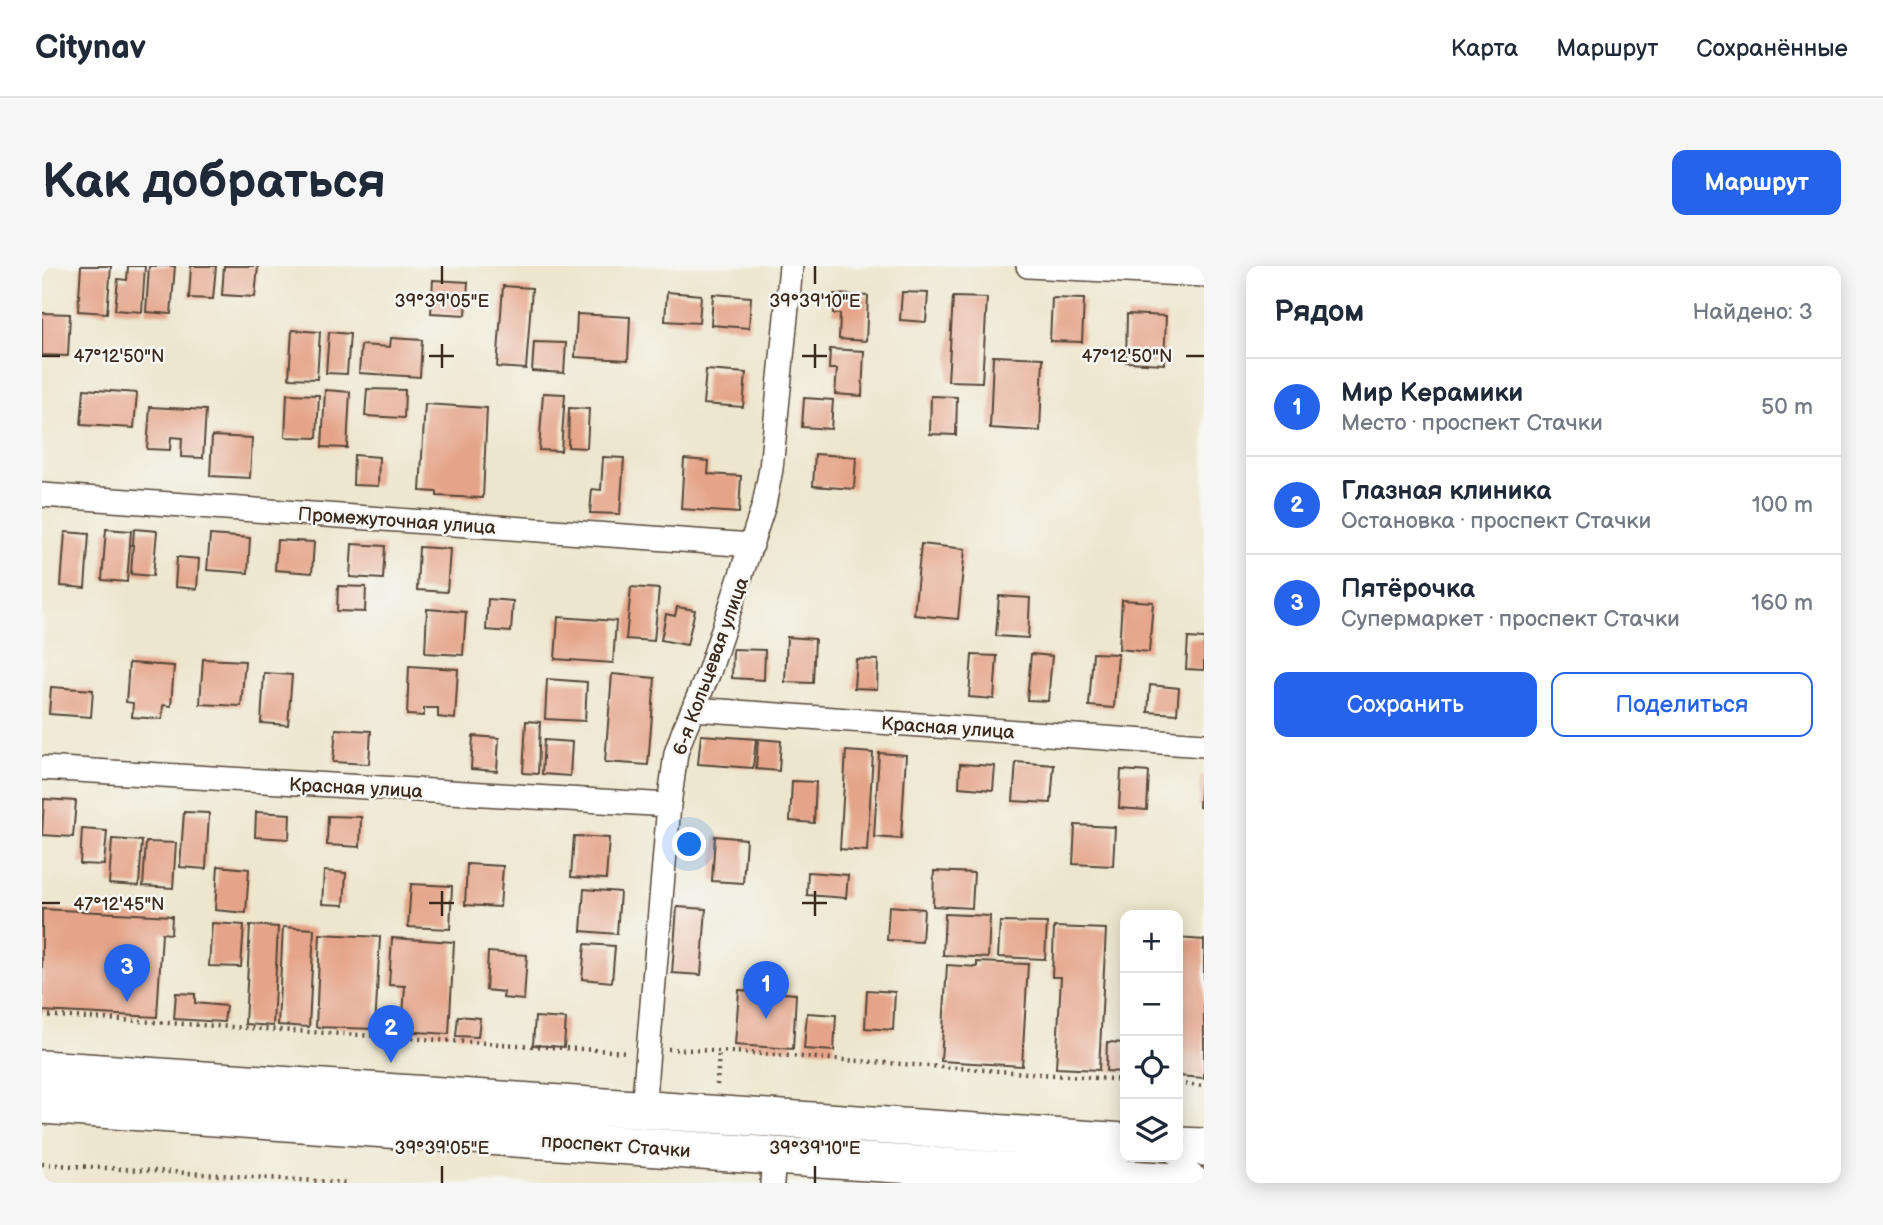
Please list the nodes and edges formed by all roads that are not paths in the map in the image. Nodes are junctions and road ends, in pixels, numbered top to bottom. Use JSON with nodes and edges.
{"nodes":[{"id":1,"x":791,"y":266,"type":"edge"},
{"id":2,"x":1028,"y":266,"type":"edge"},
{"id":3,"x":1204,"y":275,"type":"edge"},
{"id":4,"x":42,"y":495,"type":"edge"},
{"id":5,"x":752,"y":545,"type":"junction"},
{"id":6,"x":693,"y":709,"type":"junction"},
{"id":7,"x":1204,"y":745,"type":"edge"},
{"id":8,"x":42,"y":768,"type":"edge"},
{"id":9,"x":669,"y":805,"type":"junction"},
{"id":10,"x":42,"y":1069,"type":"edge"},
{"id":11,"x":42,"y":1105,"type":"edge"},
{"id":12,"x":643,"y":1110,"type":"junction"},
{"id":13,"x":1120,"y":1142,"type":"edge"},
{"id":14,"x":1183,"y":1146,"type":"edge"},
{"id":15,"x":1204,"y":1147,"type":"edge"},
{"id":16,"x":773,"y":1170,"type":"edge"},
{"id":17,"x":1191,"y":1183,"type":"edge"}],
"edges":[{"from":1,"to":5,"type":"street","name":"6-я Кольцевая улица"},
{"from":2,"to":3,"type":"street"},
{"from":4,"to":5,"type":"street","name":"Промежуточная улица"},
{"from":5,"to":6,"type":"street","name":"6-я Кольцевая улица"},
{"from":6,"to":7,"type":"street","name":"Красная улица"},
{"from":6,"to":9,"type":"street","name":"6-я Кольцевая улица"},
{"from":8,"to":9,"type":"street","name":"Красная улица"},
{"from":9,"to":12,"type":"street","name":"6-я Кольцевая улица"},
{"from":10,"to":12,"type":"main road","name":"проспект Стачки"},
{"from":11,"to":16,"type":"main road","name":"проспект Стачки"},
{"from":12,"to":13,"type":"main road","name":"проспект Стачки"},
{"from":14,"to":15,"type":"main road"},
{"from":16,"to":17,"type":"main road","name":"проспект Стачки"}]}
